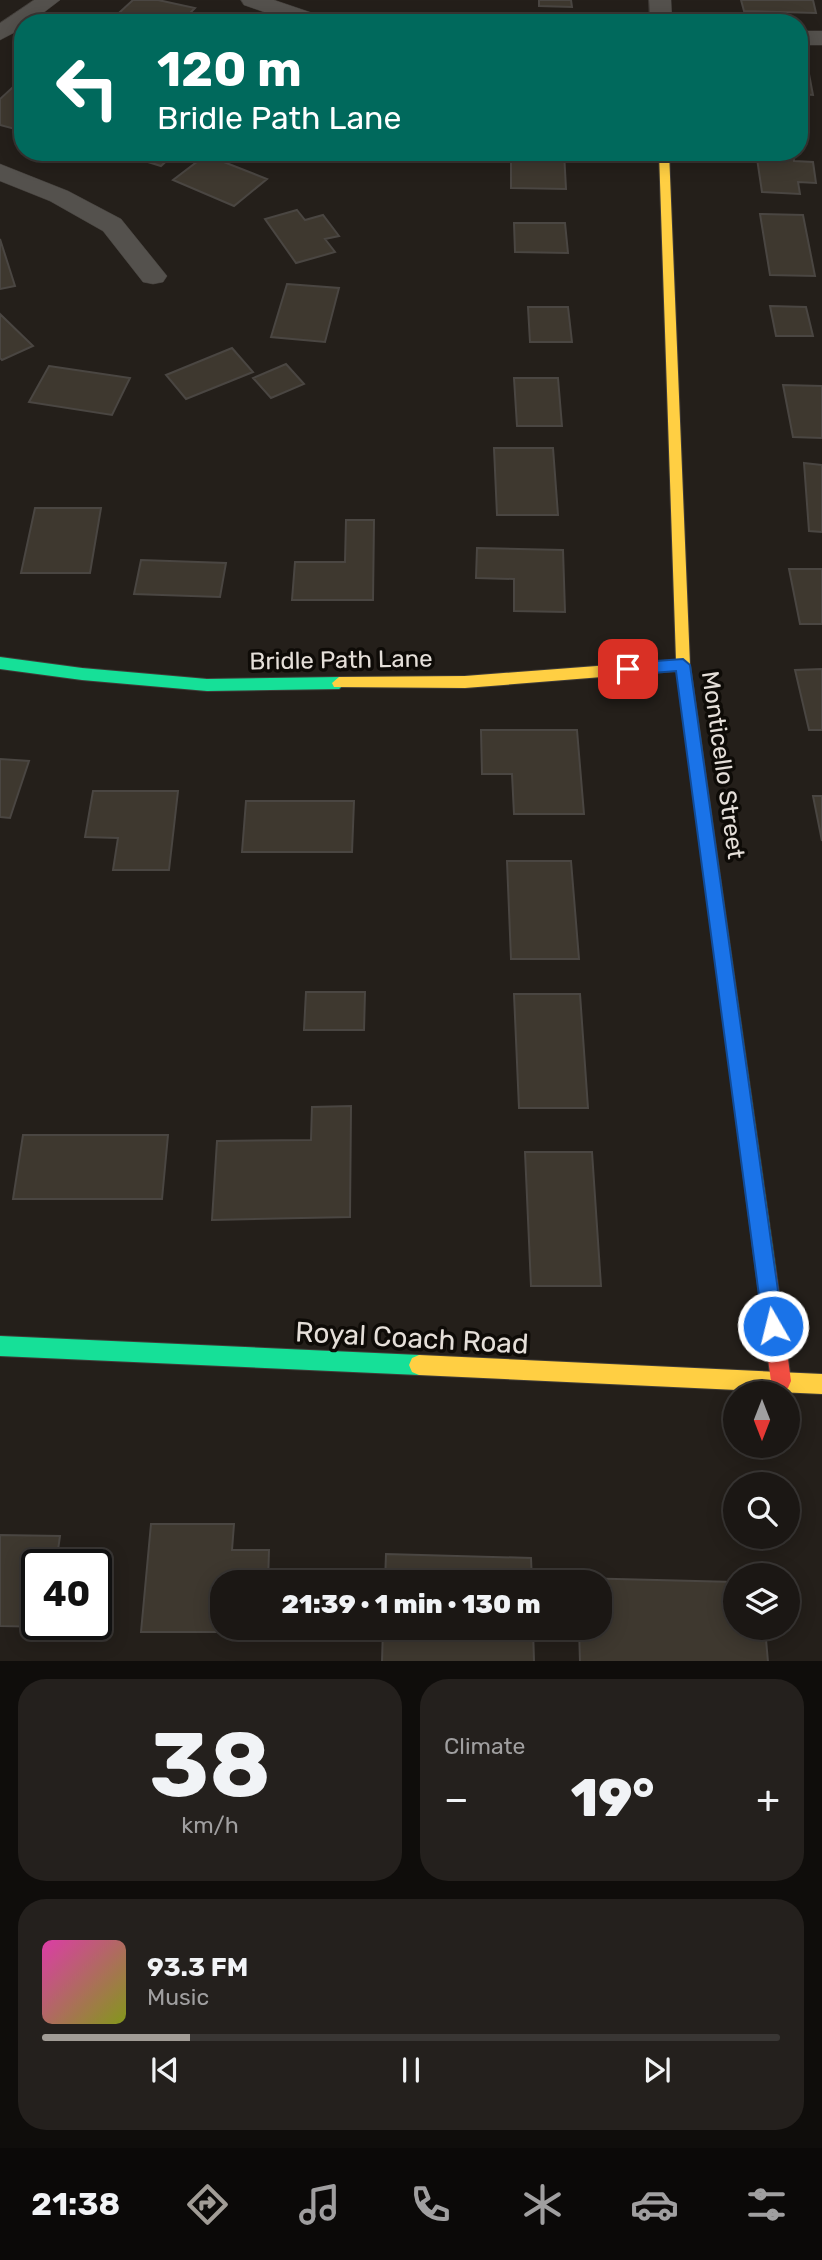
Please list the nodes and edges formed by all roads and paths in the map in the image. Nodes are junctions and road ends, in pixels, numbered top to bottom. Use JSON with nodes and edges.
{"nodes":[{"id":1,"x":49,"y":0,"type":"edge"},
{"id":2,"x":252,"y":0,"type":"edge"},
{"id":3,"x":28,"y":14,"type":"edge"},
{"id":4,"x":293,"y":14,"type":"edge"},
{"id":5,"x":664,"y":161,"type":"edge"},
{"id":6,"x":0,"y":172,"type":"edge"},
{"id":7,"x":153,"y":276,"type":"dead end"},
{"id":8,"x":0,"y":663,"type":"edge"},
{"id":9,"x":683,"y":665,"type":"junction"},
{"id":10,"x":0,"y":1346,"type":"edge"},
{"id":11,"x":781,"y":1381,"type":"joint"},
{"id":12,"x":800,"y":1382,"type":"edge"},
{"id":13,"x":822,"y":1384,"type":"edge"}],
"edges":[{"from":1,"to":3,"type":"street"},
{"from":2,"to":4,"type":"street"},
{"from":5,"to":9,"type":"street","name":"Monticello Street"},
{"from":6,"to":7,"type":"street"},
{"from":8,"to":9,"type":"street","name":"Bridle Path Lane"},
{"from":9,"to":11,"type":"street","name":"Monticello Street"},
{"from":10,"to":11,"type":"street","name":"Royal Coach Road"},
{"from":12,"to":13,"type":"street","name":"Royal Coach Road"}]}
